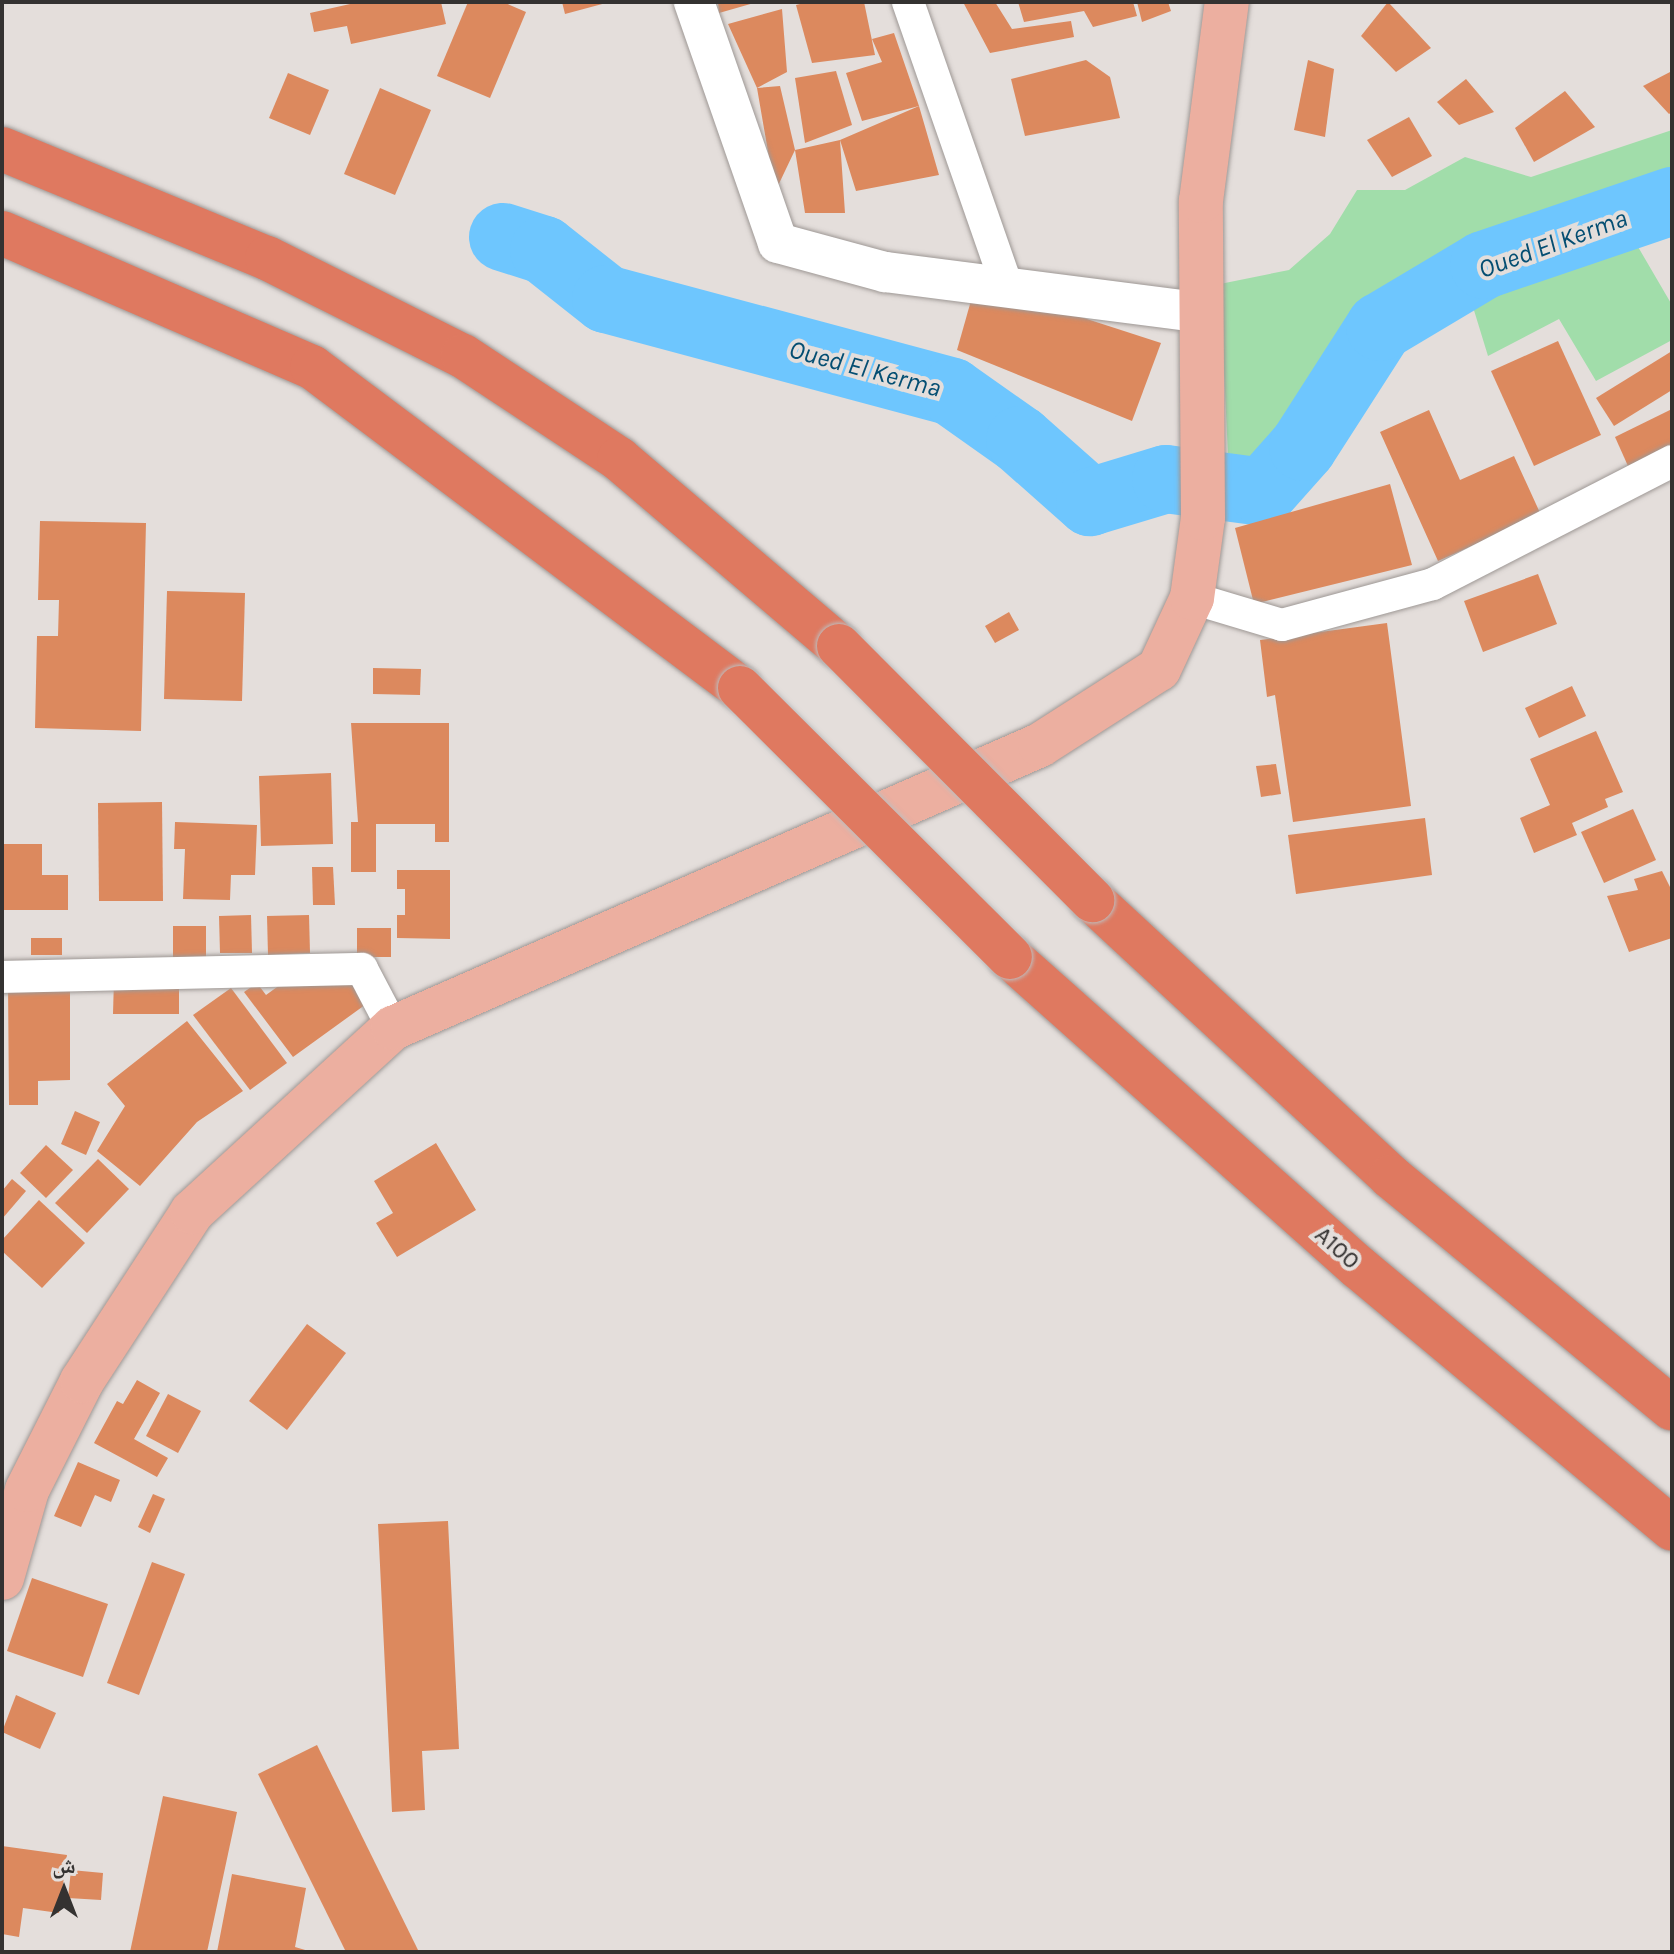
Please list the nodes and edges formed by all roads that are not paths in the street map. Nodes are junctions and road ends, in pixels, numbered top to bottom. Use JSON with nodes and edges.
{"nodes":[{"id":1,"x":694,"y":2,"type":"edge"},
{"id":2,"x":908,"y":2,"type":"edge"},
{"id":3,"x":1227,"y":2,"type":"edge"},
{"id":4,"x":2,"y":149,"type":"edge"},
{"id":5,"x":2,"y":233,"type":"edge"},
{"id":6,"x":1007,"y":287,"type":"junction"},
{"id":7,"x":1199,"y":312,"type":"junction"},
{"id":8,"x":1672,"y":461,"type":"edge"},
{"id":9,"x":1192,"y":598,"type":"junction"},
{"id":10,"x":2,"y":977,"type":"edge"},
{"id":11,"x":393,"y":1028,"type":"junction"},
{"id":12,"x":1391,"y":1177,"type":"junction"},
{"id":13,"x":1672,"y":1372,"type":"edge"},
{"id":14,"x":1672,"y":1409,"type":"edge"},
{"id":15,"x":1672,"y":1529,"type":"edge"},
{"id":16,"x":2,"y":1578,"type":"edge"}],
"edges":[{"from":1,"to":6,"type":"street"},
{"from":2,"to":6,"type":"street"},
{"from":3,"to":7,"type":"main road"},
{"from":4,"to":12,"type":"highway","bridge":true},
{"from":5,"to":15,"type":"highway","name":"A100","number":"A100","bridge":true},
{"from":6,"to":7,"type":"street"},
{"from":7,"to":9,"type":"main road"},
{"from":8,"to":9,"type":"street"},
{"from":9,"to":11,"type":"main road"},
{"from":10,"to":11,"type":"street"},
{"from":11,"to":16,"type":"main road"},
{"from":12,"to":13,"type":"highway"},
{"from":12,"to":14,"type":"highway"}]}
